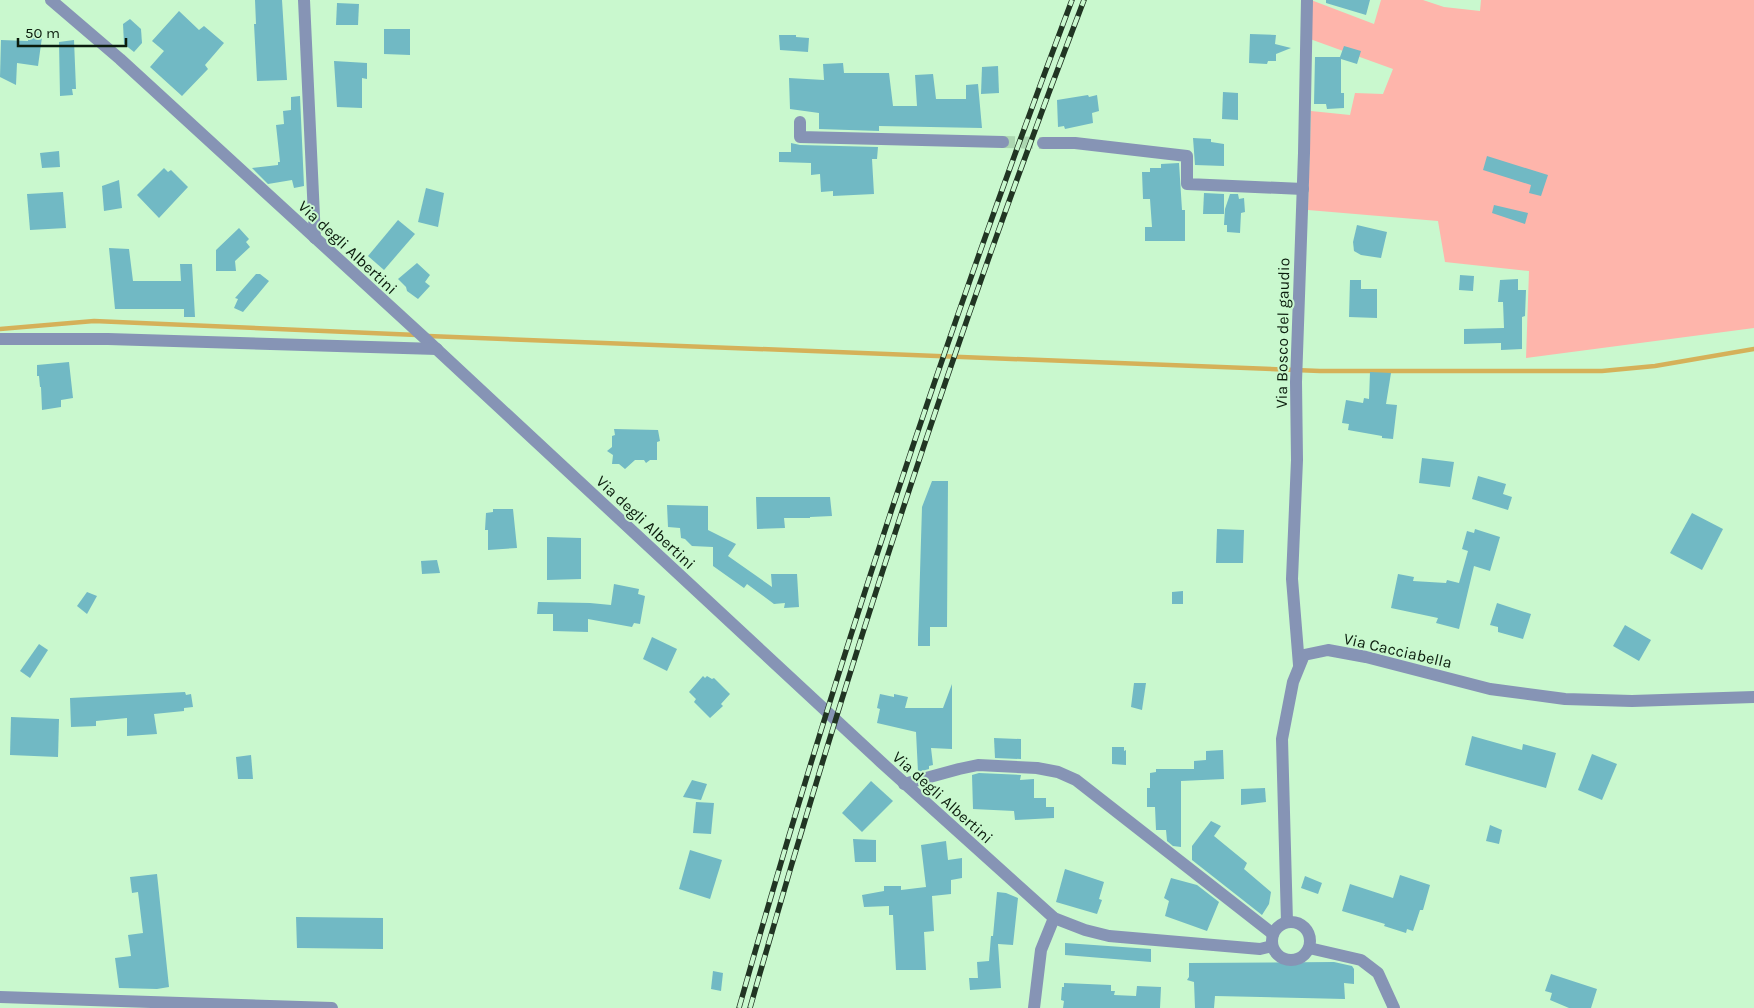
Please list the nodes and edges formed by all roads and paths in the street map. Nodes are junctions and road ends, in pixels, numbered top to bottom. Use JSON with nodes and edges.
{"nodes":[{"id":1,"x":51,"y":0,"type":"edge"},
{"id":2,"x":304,"y":0,"type":"edge"},
{"id":3,"x":1307,"y":0,"type":"edge"},
{"id":4,"x":800,"y":122,"type":"dead end"},
{"id":5,"x":1003,"y":142,"type":"tunnel mouth"},
{"id":6,"x":1043,"y":143,"type":"tunnel mouth"},
{"id":7,"x":1303,"y":189,"type":"junction"},
{"id":8,"x":315,"y":238,"type":"junction"},
{"id":9,"x":0,"y":339,"type":"edge"},
{"id":10,"x":432,"y":345,"type":"junction"},
{"id":11,"x":1299,"y":667,"type":"junction"},
{"id":12,"x":1754,"y":697,"type":"edge"},
{"id":13,"x":904,"y":784,"type":"junction"},
{"id":14,"x":1054,"y":918,"type":"junction"},
{"id":15,"x":1287,"y":922,"type":"junction"},
{"id":16,"x":1273,"y":940,"type":"junction"},
{"id":17,"x":1309,"y":948,"type":"junction"},
{"id":18,"x":0,"y":997,"type":"edge"},
{"id":19,"x":332,"y":1008,"type":"edge"},
{"id":20,"x":1034,"y":1008,"type":"edge"},
{"id":21,"x":1394,"y":1008,"type":"edge"}],
"edges":[{"from":1,"to":8,"type":"street","name":"Via degli Albertini"},
{"from":2,"to":8,"type":"street"},
{"from":3,"to":7,"type":"street","name":"Via Bosco del gaudio"},
{"from":4,"to":5,"type":"street"},
{"from":6,"to":7,"type":"street"},
{"from":7,"to":11,"type":"street","name":"Via Bosco del gaudio"},
{"from":8,"to":10,"type":"street","name":"Via degli Albertini"},
{"from":9,"to":10,"type":"street"},
{"from":10,"to":13,"type":"street","name":"Via degli Albertini"},
{"from":11,"to":12,"type":"street","name":"Via Cacciabella"},
{"from":11,"to":15,"type":"street"},
{"from":13,"to":14,"type":"street","name":"Via degli Albertini"},
{"from":13,"to":16,"type":"street"},
{"from":14,"to":16,"type":"street","name":"Via degli Albertini"},
{"from":14,"to":20,"type":"street"},
{"from":15,"to":16,"type":"street"},
{"from":15,"to":17,"type":"street"},
{"from":16,"to":17,"type":"street"},
{"from":17,"to":21,"type":"street"},
{"from":18,"to":19,"type":"street"}]}
